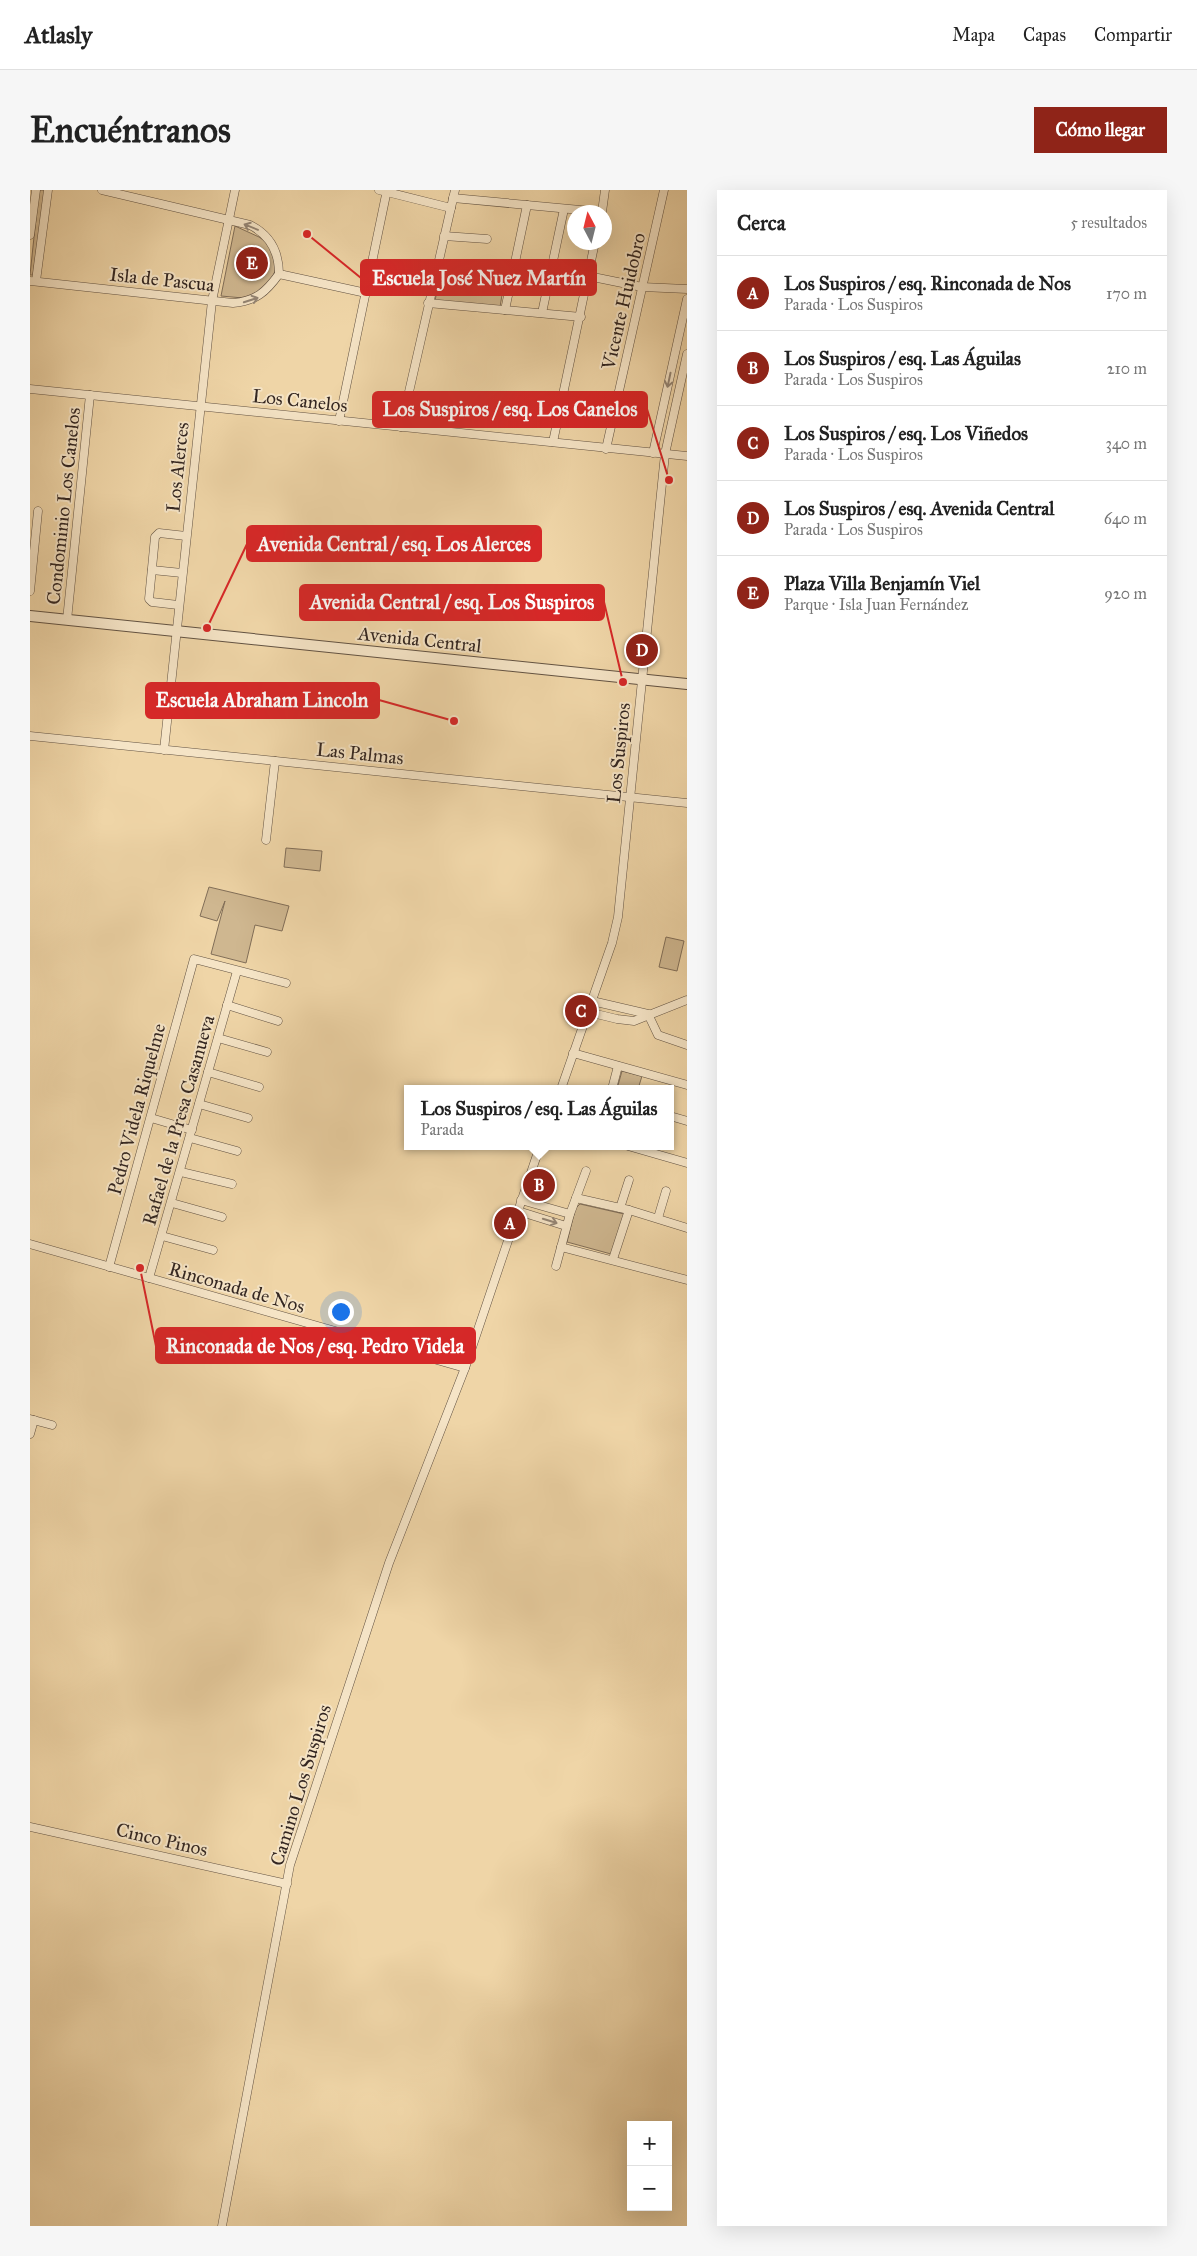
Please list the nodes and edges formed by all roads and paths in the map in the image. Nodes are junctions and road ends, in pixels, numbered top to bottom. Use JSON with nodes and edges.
{"nodes":[{"id":1,"x":36,"y":190,"type":"edge"},
{"id":2,"x":48,"y":190,"type":"edge"},
{"id":3,"x":102,"y":190,"type":"edge"},
{"id":4,"x":235,"y":190,"type":"edge"},
{"id":5,"x":605,"y":190,"type":"edge"},
{"id":6,"x":664,"y":190,"type":"edge"},
{"id":7,"x":384,"y":191,"type":"edge"},
{"id":8,"x":454,"y":194,"type":"edge"},
{"id":9,"x":527,"y":205,"type":"junction"},
{"id":10,"x":603,"y":205,"type":"edge"},
{"id":11,"x":451,"y":208,"type":"junction"},
{"id":12,"x":564,"y":209,"type":"junction"},
{"id":13,"x":567,"y":209,"type":"edge"},
{"id":14,"x":229,"y":219,"type":"junction"},
{"id":15,"x":30,"y":235,"type":"edge"},
{"id":16,"x":444,"y":236,"type":"junction"},
{"id":17,"x":487,"y":239,"type":"dead end"},
{"id":18,"x":593,"y":250,"type":"edge"},
{"id":19,"x":436,"y":270,"type":"junction"},
{"id":20,"x":279,"y":274,"type":"junction"},
{"id":21,"x":482,"y":275,"type":"dead end"},
{"id":22,"x":588,"y":276,"type":"junction"},
{"id":23,"x":32,"y":281,"type":"edge"},
{"id":24,"x":642,"y":287,"type":"junction"},
{"id":25,"x":687,"y":289,"type":"edge"},
{"id":26,"x":366,"y":293,"type":"junction"},
{"id":27,"x":687,"y":298,"type":"edge"},
{"id":28,"x":212,"y":301,"type":"junction"},
{"id":29,"x":428,"y":303,"type":"junction"},
{"id":30,"x":505,"y":310,"type":"junction"},
{"id":31,"x":542,"y":313,"type":"junction"},
{"id":32,"x":581,"y":317,"type":"junction"},
{"id":33,"x":687,"y":354,"type":"edge"},
{"id":34,"x":30,"y":389,"type":"edge"},
{"id":35,"x":90,"y":395,"type":"junction"},
{"id":36,"x":200,"y":406,"type":"junction"},
{"id":37,"x":339,"y":420,"type":"junction"},
{"id":38,"x":401,"y":427,"type":"junction"},
{"id":39,"x":553,"y":442,"type":"junction"},
{"id":40,"x":606,"y":449,"type":"junction"},
{"id":41,"x":653,"y":453,"type":"junction"},
{"id":42,"x":665,"y":454,"type":"junction"},
{"id":43,"x":687,"y":456,"type":"edge"},
{"id":44,"x":38,"y":511,"type":"dead end"},
{"id":45,"x":186,"y":536,"type":"junction"},
{"id":46,"x":152,"y":570,"type":"junction"},
{"id":47,"x":182,"y":573,"type":"junction"},
{"id":48,"x":30,"y":591,"type":"edge"},
{"id":49,"x":178,"y":605,"type":"junction"},
{"id":50,"x":30,"y":616,"type":"edge"},
{"id":51,"x":68,"y":620,"type":"junction"},
{"id":52,"x":175,"y":632,"type":"junction"},
{"id":53,"x":642,"y":680,"type":"junction"},
{"id":54,"x":687,"y":684,"type":"edge"},
{"id":55,"x":30,"y":736,"type":"edge"},
{"id":56,"x":164,"y":750,"type":"junction"},
{"id":57,"x":275,"y":761,"type":"junction"},
{"id":58,"x":630,"y":797,"type":"junction"},
{"id":59,"x":687,"y":803,"type":"edge"},
{"id":60,"x":266,"y":840,"type":"dead end"},
{"id":61,"x":237,"y":971,"type":"junction"},
{"id":62,"x":286,"y":983,"type":"dead end"},
{"id":63,"x":687,"y":1000,"type":"edge"},
{"id":64,"x":592,"y":1001,"type":"junction"},
{"id":65,"x":228,"y":1006,"type":"junction"},
{"id":66,"x":588,"y":1012,"type":"junction"},
{"id":67,"x":648,"y":1014,"type":"junction"},
{"id":68,"x":278,"y":1021,"type":"dead end"},
{"id":69,"x":218,"y":1038,"type":"junction"},
{"id":70,"x":687,"y":1044,"type":"edge"},
{"id":71,"x":268,"y":1052,"type":"dead end"},
{"id":72,"x":573,"y":1053,"type":"junction"},
{"id":73,"x":618,"y":1066,"type":"junction"},
{"id":74,"x":208,"y":1072,"type":"junction"},
{"id":75,"x":562,"y":1085,"type":"edge"},
{"id":76,"x":613,"y":1085,"type":"edge"},
{"id":77,"x":687,"y":1085,"type":"edge"},
{"id":78,"x":259,"y":1087,"type":"dead end"},
{"id":79,"x":199,"y":1104,"type":"junction"},
{"id":80,"x":674,"y":1117,"type":"edge"},
{"id":81,"x":151,"y":1118,"type":"junction"},
{"id":82,"x":248,"y":1118,"type":"dead end"},
{"id":83,"x":687,"y":1121,"type":"edge"},
{"id":84,"x":191,"y":1134,"type":"junction"},
{"id":85,"x":539,"y":1150,"type":"edge"},
{"id":86,"x":642,"y":1150,"type":"edge"},
{"id":87,"x":237,"y":1151,"type":"dead end"},
{"id":88,"x":687,"y":1163,"type":"edge"},
{"id":89,"x":586,"y":1171,"type":"dead end"},
{"id":90,"x":181,"y":1172,"type":"junction"},
{"id":91,"x":629,"y":1180,"type":"dead end"},
{"id":92,"x":232,"y":1184,"type":"dead end"},
{"id":93,"x":666,"y":1191,"type":"dead end"},
{"id":94,"x":576,"y":1198,"type":"junction"},
{"id":95,"x":521,"y":1200,"type":"junction"},
{"id":96,"x":172,"y":1203,"type":"junction"},
{"id":97,"x":620,"y":1208,"type":"junction"},
{"id":98,"x":629,"y":1210,"type":"junction"},
{"id":99,"x":518,"y":1211,"type":"junction"},
{"id":100,"x":570,"y":1214,"type":"junction"},
{"id":101,"x":222,"y":1217,"type":"dead end"},
{"id":102,"x":658,"y":1218,"type":"junction"},
{"id":103,"x":566,"y":1226,"type":"junction"},
{"id":104,"x":687,"y":1228,"type":"edge"},
{"id":105,"x":162,"y":1236,"type":"junction"},
{"id":106,"x":30,"y":1244,"type":"edge"},
{"id":107,"x":561,"y":1247,"type":"junction"},
{"id":108,"x":213,"y":1250,"type":"dead end"},
{"id":109,"x":613,"y":1259,"type":"junction"},
{"id":110,"x":556,"y":1266,"type":"dead end"},
{"id":111,"x":109,"y":1267,"type":"junction"},
{"id":112,"x":149,"y":1278,"type":"junction"},
{"id":113,"x":687,"y":1280,"type":"edge"},
{"id":114,"x":465,"y":1368,"type":"junction"},
{"id":115,"x":32,"y":1420,"type":"edge"},
{"id":116,"x":52,"y":1425,"type":"dead end"},
{"id":117,"x":30,"y":1434,"type":"edge"},
{"id":118,"x":30,"y":1826,"type":"edge"},
{"id":119,"x":287,"y":1884,"type":"junction"},
{"id":120,"x":222,"y":2226,"type":"edge"}],
"edges":[{"from":1,"to":15,"type":"street"},
{"from":2,"to":23,"type":"street"},
{"from":3,"to":14,"type":"street"},
{"from":4,"to":14,"type":"street","name":"Los Alerces"},
{"from":5,"to":10,"type":"street"},
{"from":6,"to":24,"type":"street","name":"Vicente Huidobro"},
{"from":7,"to":11,"type":"street"},
{"from":7,"to":26,"type":"street"},
{"from":8,"to":9,"type":"street"},
{"from":8,"to":11,"type":"street"},
{"from":9,"to":12,"type":"street"},
{"from":9,"to":30,"type":"street"},
{"from":11,"to":16,"type":"street"},
{"from":12,"to":13,"type":"street"},
{"from":12,"to":31,"type":"street"},
{"from":20,"to":14,"type":"street","one_way":true},
{"from":14,"to":28,"type":"street","name":"Los Alerces"},
{"from":16,"to":17,"type":"street"},
{"from":16,"to":19,"type":"street"},
{"from":18,"to":22,"type":"street"},
{"from":19,"to":21,"type":"street"},
{"from":19,"to":29,"type":"street"},
{"from":20,"to":26,"type":"street"},
{"from":28,"to":20,"type":"street","name":"Isla de Pascua","one_way":true},
{"from":22,"to":24,"type":"street"},
{"from":22,"to":32,"type":"street"},
{"from":23,"to":28,"type":"street","name":"Isla de Pascua"},
{"from":24,"to":25,"type":"street"},
{"from":24,"to":40,"type":"street","name":"Vicente Huidobro"},
{"from":26,"to":37,"type":"street"},
{"from":27,"to":41,"type":"street","one_way":true},
{"from":28,"to":36,"type":"street","name":"Los Alerces"},
{"from":29,"to":30,"type":"street"},
{"from":29,"to":38,"type":"street"},
{"from":30,"to":31,"type":"street"},
{"from":31,"to":32,"type":"street"},
{"from":32,"to":39,"type":"street"},
{"from":33,"to":42,"type":"street","name":"Los Suspiros"},
{"from":34,"to":35,"type":"street","name":"Los Canelos"},
{"from":35,"to":36,"type":"street","name":"Los Canelos"},
{"from":35,"to":51,"type":"street","name":"Condominio Los Canelos"},
{"from":36,"to":37,"type":"street","name":"Los Canelos"},
{"from":36,"to":45,"type":"street","name":"Los Alerces"},
{"from":37,"to":38,"type":"street","name":"Los Canelos"},
{"from":38,"to":39,"type":"street","name":"Los Canelos"},
{"from":39,"to":40,"type":"street","name":"Los Canelos"},
{"from":40,"to":41,"type":"street","name":"Los Canelos"},
{"from":41,"to":42,"type":"street","name":"Los Canelos"},
{"from":42,"to":43,"type":"street","name":"Los Canelos"},
{"from":42,"to":53,"type":"street","name":"Los Suspiros"},
{"from":44,"to":48,"type":"street"},
{"from":45,"to":46,"type":"street"},
{"from":45,"to":47,"type":"street","name":"Los Alerces"},
{"from":46,"to":47,"type":"street"},
{"from":46,"to":49,"type":"street"},
{"from":47,"to":49,"type":"street","name":"Los Alerces"},
{"from":49,"to":52,"type":"street","name":"Los Alerces"},
{"from":50,"to":51,"type":"street","name":"Avenida Central"},
{"from":51,"to":52,"type":"street","name":"Avenida Central"},
{"from":52,"to":53,"type":"street","name":"Avenida Central"},
{"from":52,"to":56,"type":"street","name":"Los Alerces"},
{"from":53,"to":54,"type":"street","name":"Avenida Central"},
{"from":53,"to":58,"type":"street","name":"Los Suspiros"},
{"from":55,"to":56,"type":"street","name":"Las Palmas"},
{"from":56,"to":57,"type":"street","name":"Las Palmas"},
{"from":57,"to":58,"type":"street","name":"Las Palmas"},
{"from":57,"to":60,"type":"street"},
{"from":58,"to":59,"type":"street","name":"Las Palmas"},
{"from":58,"to":64,"type":"street","name":"Los Suspiros"},
{"from":61,"to":62,"type":"street"},
{"from":61,"to":65,"type":"street","name":"Rafael de la Presa Casanueva"},
{"from":61,"to":81,"type":"street","name":"Pedro Videla Riquelme"},
{"from":63,"to":67,"type":"street"},
{"from":64,"to":66,"type":"street","name":"Los Suspiros"},
{"from":64,"to":67,"type":"street"},
{"from":65,"to":68,"type":"street"},
{"from":65,"to":69,"type":"street","name":"Rafael de la Presa Casanueva"},
{"from":66,"to":67,"type":"street"},
{"from":66,"to":72,"type":"street","name":"Los Suspiros"},
{"from":67,"to":70,"type":"street"},
{"from":69,"to":71,"type":"street"},
{"from":69,"to":74,"type":"street","name":"Rafael de la Presa Casanueva"},
{"from":72,"to":73,"type":"street"},
{"from":72,"to":75,"type":"street","name":"Los Suspiros"},
{"from":73,"to":76,"type":"street"},
{"from":73,"to":77,"type":"street"},
{"from":74,"to":78,"type":"street"},
{"from":74,"to":79,"type":"street","name":"Rafael de la Presa Casanueva"},
{"from":79,"to":82,"type":"street"},
{"from":79,"to":84,"type":"street","name":"Rafael de la Presa Casanueva"},
{"from":80,"to":83,"type":"street"},
{"from":81,"to":84,"type":"street"},
{"from":81,"to":111,"type":"street","name":"Pedro Videla Riquelme"},
{"from":84,"to":87,"type":"street"},
{"from":84,"to":90,"type":"street","name":"Rafael de la Presa Casanueva"},
{"from":85,"to":95,"type":"street"},
{"from":86,"to":88,"type":"street"},
{"from":89,"to":94,"type":"street"},
{"from":90,"to":92,"type":"street"},
{"from":90,"to":96,"type":"street","name":"Rafael de la Presa Casanueva"},
{"from":91,"to":97,"type":"street"},
{"from":93,"to":102,"type":"street"},
{"from":94,"to":97,"type":"street"},
{"from":94,"to":100,"type":"street"},
{"from":95,"to":99,"type":"street"},
{"from":95,"to":100,"type":"street"},
{"from":96,"to":101,"type":"street"},
{"from":96,"to":105,"type":"street","name":"Rafael de la Presa Casanueva"},
{"from":97,"to":98,"type":"street"},
{"from":98,"to":102,"type":"street"},
{"from":98,"to":109,"type":"street"},
{"from":99,"to":103,"type":"street","one_way":true},
{"from":99,"to":114,"type":"street"},
{"from":100,"to":103,"type":"street"},
{"from":102,"to":104,"type":"street"},
{"from":103,"to":107,"type":"street"},
{"from":105,"to":108,"type":"street"},
{"from":105,"to":112,"type":"street","name":"Rafael de la Presa Casanueva"},
{"from":106,"to":111,"type":"street","name":"Rinconada de Nos"},
{"from":107,"to":109,"type":"street"},
{"from":107,"to":110,"type":"street"},
{"from":109,"to":113,"type":"street"},
{"from":111,"to":112,"type":"street","name":"Rinconada de Nos"},
{"from":112,"to":114,"type":"street","name":"Rinconada de Nos"},
{"from":114,"to":119,"type":"street","name":"Camino Los Suspiros"},
{"from":115,"to":116,"type":"street"},
{"from":115,"to":117,"type":"street"},
{"from":118,"to":119,"type":"street","name":"Cinco Pinos"},
{"from":119,"to":120,"type":"street","name":"Camino Los Suspiros"}]}
